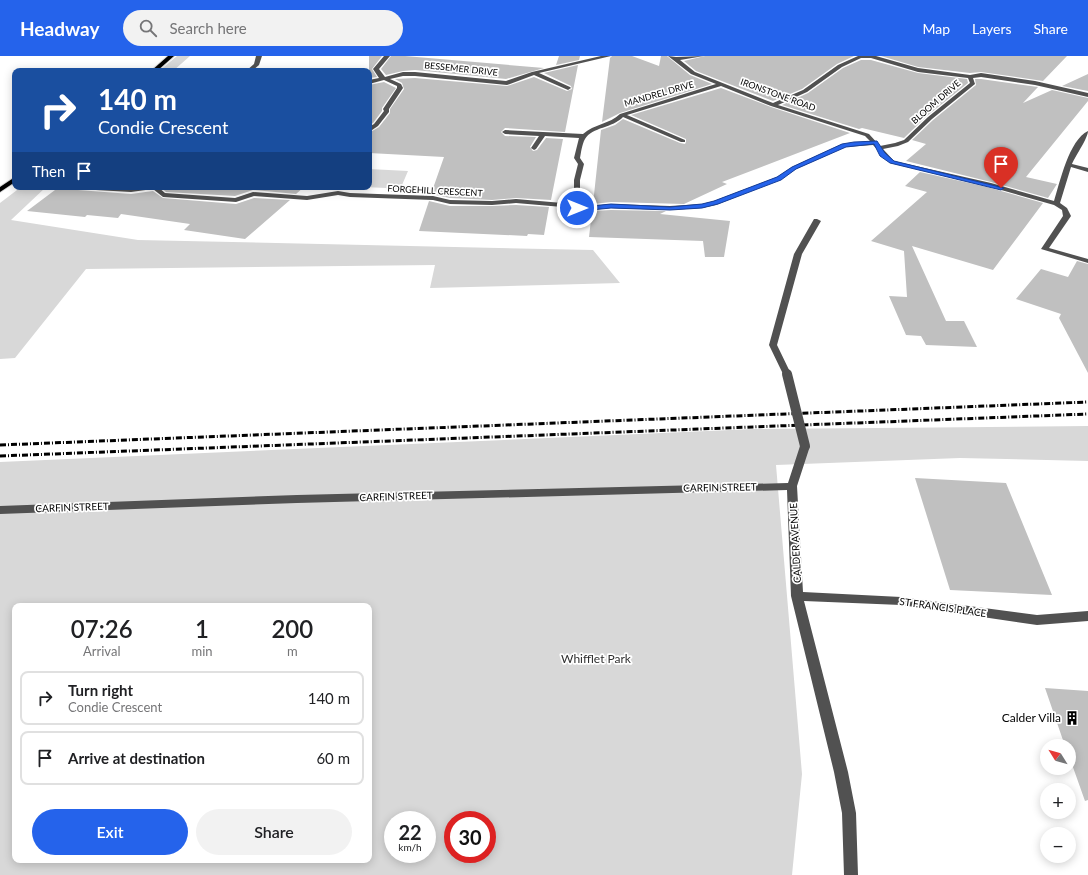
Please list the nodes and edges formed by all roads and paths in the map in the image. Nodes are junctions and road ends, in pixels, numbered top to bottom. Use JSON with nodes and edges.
{"nodes":[{"id":1,"x":171,"y":56,"type":"edge"},
{"id":2,"x":259,"y":56,"type":"edge"},
{"id":3,"x":387,"y":56,"type":"edge"},
{"id":4,"x":608,"y":56,"type":"edge"},
{"id":5,"x":701,"y":56,"type":"edge"},
{"id":6,"x":871,"y":56,"type":"edge"},
{"id":7,"x":673,"y":58,"type":"edge"},
{"id":8,"x":157,"y":68,"type":"edge"},
{"id":9,"x":252,"y":68,"type":"edge"},
{"id":10,"x":534,"y":73,"type":"junction"},
{"id":11,"x":970,"y":77,"type":"junction"},
{"id":12,"x":385,"y":79,"type":"junction"},
{"id":13,"x":372,"y":81,"type":"edge"},
{"id":14,"x":723,"y":84,"type":"junction"},
{"id":15,"x":568,"y":88,"type":"dead end"},
{"id":16,"x":1088,"y":95,"type":"edge"},
{"id":17,"x":773,"y":105,"type":"junction"},
{"id":18,"x":622,"y":115,"type":"junction"},
{"id":19,"x":372,"y":128,"type":"edge"},
{"id":20,"x":504,"y":132,"type":"dead end"},
{"id":21,"x":1088,"y":133,"type":"edge"},
{"id":22,"x":542,"y":135,"type":"junction"},
{"id":23,"x":585,"y":136,"type":"junction"},
{"id":24,"x":682,"y":142,"type":"dead end"},
{"id":25,"x":877,"y":145,"type":"junction"},
{"id":26,"x":534,"y":148,"type":"dead end"},
{"id":27,"x":1069,"y":165,"type":"junction"},
{"id":28,"x":1088,"y":170,"type":"edge"},
{"id":29,"x":12,"y":181,"type":"edge"},
{"id":30,"x":0,"y":190,"type":"edge"},
{"id":31,"x":157,"y":190,"type":"edge"},
{"id":32,"x":336,"y":190,"type":"edge"},
{"id":33,"x":1056,"y":204,"type":"junction"},
{"id":34,"x":577,"y":208,"type":"junction"},
{"id":35,"x":817,"y":221,"type":"dead end"},
{"id":36,"x":1088,"y":261,"type":"edge"},
{"id":37,"x":792,"y":486,"type":"junction"},
{"id":38,"x":0,"y":510,"type":"edge"},
{"id":39,"x":797,"y":596,"type":"junction"},
{"id":40,"x":1088,"y":616,"type":"edge"},
{"id":41,"x":851,"y":875,"type":"edge"}],
"edges":[{"from":1,"to":8,"type":"main road"},
{"from":2,"to":9,"type":"street"},
{"from":3,"to":12,"type":"street"},
{"from":4,"to":10,"type":"street","name":"BESSEMER DRIVE"},
{"from":5,"to":7,"type":"street"},
{"from":6,"to":11,"type":"street","name":"BLOOM DRIVE"},
{"from":6,"to":17,"type":"street"},
{"from":7,"to":14,"type":"street","name":"IRONSTONE ROAD"},
{"from":10,"to":12,"type":"street","name":"BESSEMER DRIVE"},
{"from":10,"to":15,"type":"street"},
{"from":11,"to":16,"type":"street"},
{"from":11,"to":25,"type":"street","name":"BLOOM DRIVE"},
{"from":12,"to":13,"type":"street"},
{"from":12,"to":19,"type":"street"},
{"from":14,"to":17,"type":"street","name":"IRONSTONE ROAD"},
{"from":14,"to":18,"type":"street","name":"MANDREL DRIVE"},
{"from":17,"to":25,"type":"street","name":"IRONSTONE ROAD"},
{"from":18,"to":23,"type":"street","name":"MANDREL DRIVE"},
{"from":18,"to":24,"type":"street"},
{"from":20,"to":22,"type":"street"},
{"from":21,"to":27,"type":"street"},
{"from":22,"to":23,"type":"street"},
{"from":22,"to":26,"type":"street"},
{"from":23,"to":34,"type":"street"},
{"from":25,"to":33,"type":"street","name":"IRONSTONE ROAD"},
{"from":25,"to":34,"type":"street","name":"FORGEHILL CRESCENT"},
{"from":27,"to":28,"type":"street"},
{"from":27,"to":33,"type":"street"},
{"from":29,"to":30,"type":"main road"},
{"from":31,"to":32,"type":"street","name":"FORGEHILL CRESCENT"},
{"from":32,"to":34,"type":"street","name":"FORGEHILL CRESCENT"},
{"from":33,"to":36,"type":"street"},
{"from":35,"to":37,"type":"street","name":"CALDER AVENUE","bridge":true},
{"from":37,"to":38,"type":"street","name":"CARFIN STREET"},
{"from":37,"to":39,"type":"street","name":"CALDER AVENUE"},
{"from":39,"to":40,"type":"street","name":"ST FRANCIS PLACE"},
{"from":39,"to":41,"type":"street","name":"CALDER AVENUE"}]}
